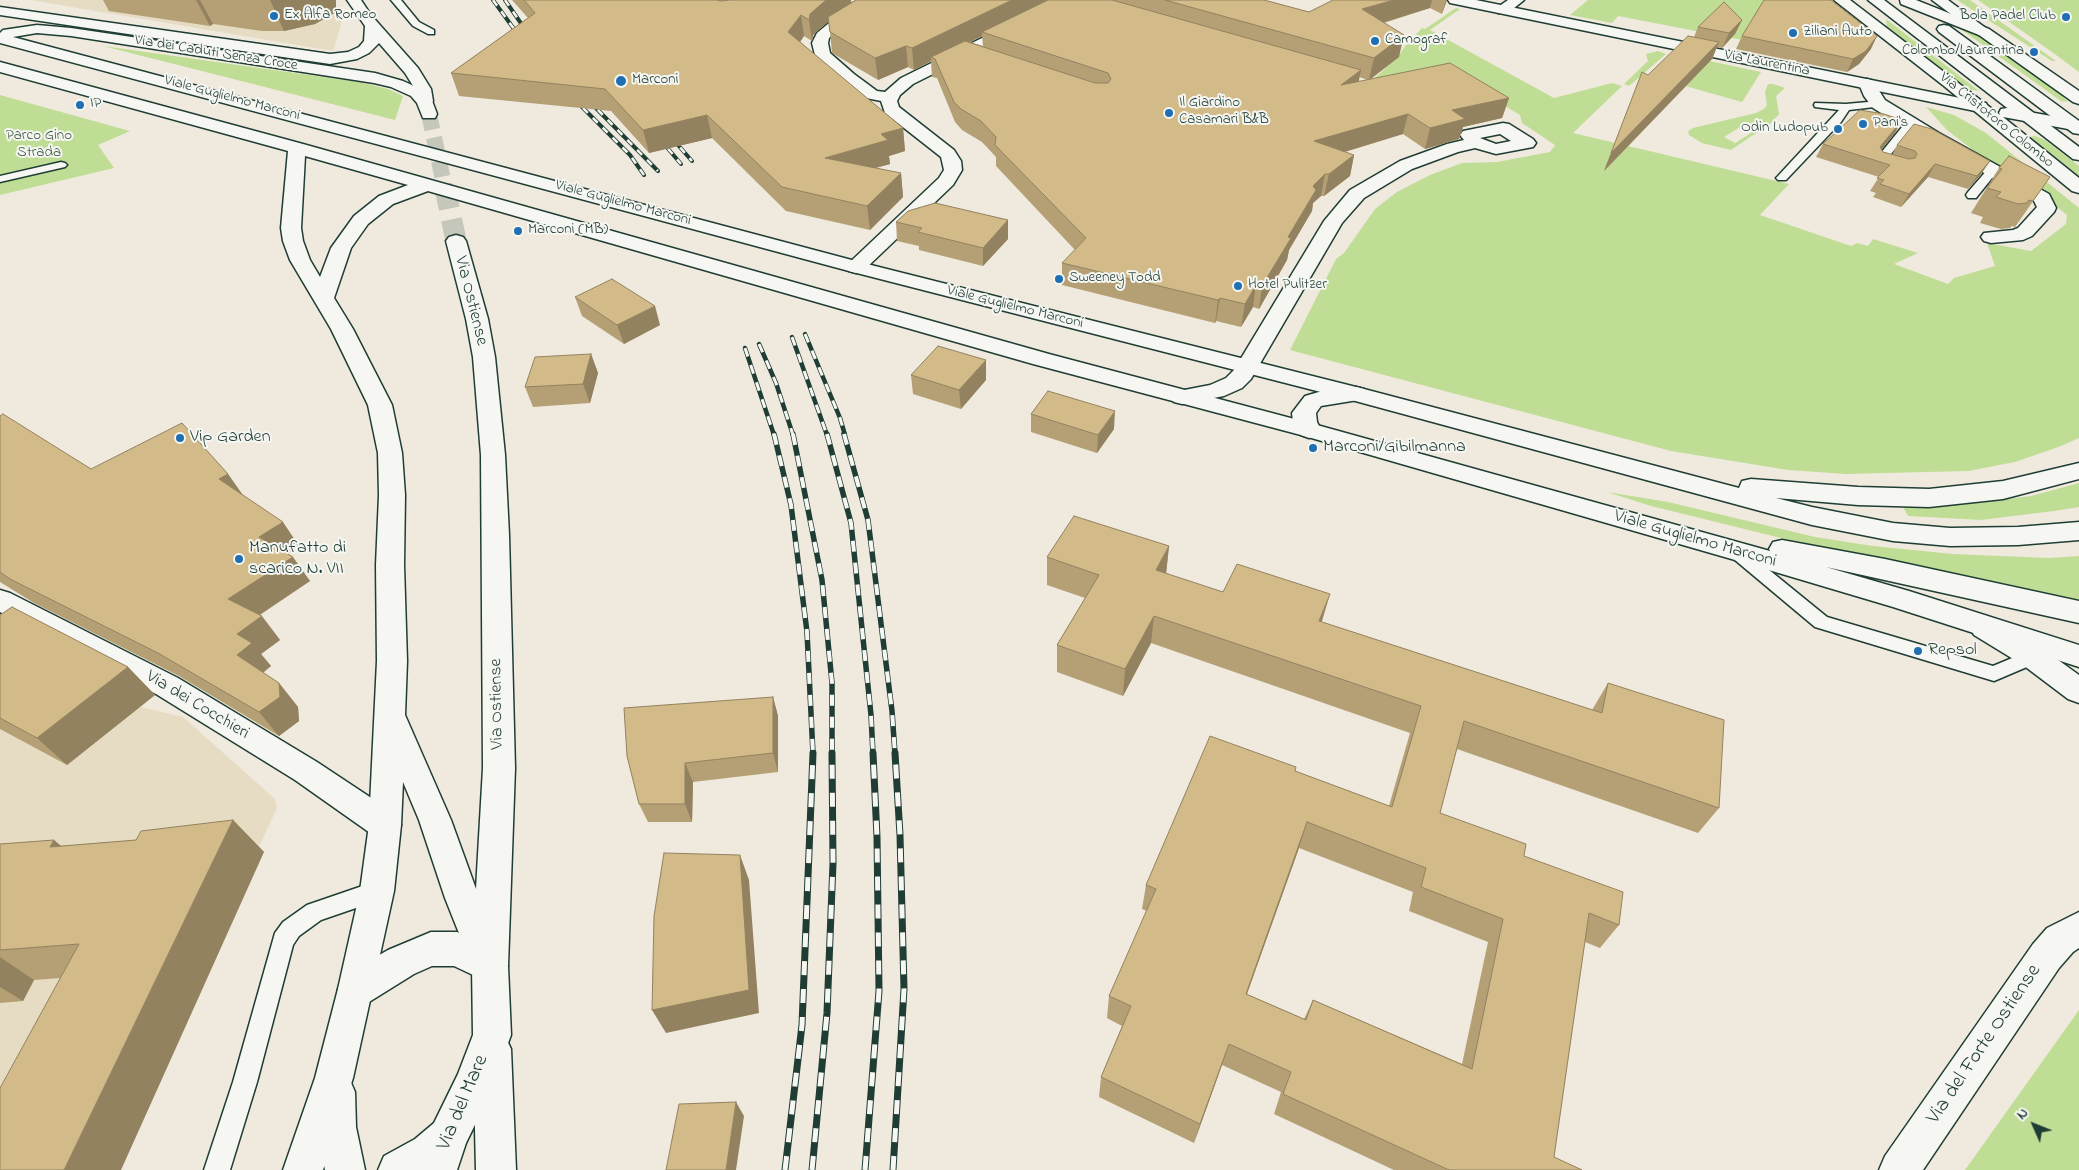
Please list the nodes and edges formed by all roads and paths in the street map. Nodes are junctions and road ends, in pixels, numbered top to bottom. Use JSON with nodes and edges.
{"nodes":[{"id":1,"x":354,"y":0,"type":"edge"},
{"id":2,"x":396,"y":0,"type":"edge"},
{"id":3,"x":1070,"y":0,"type":"edge"},
{"id":4,"x":1455,"y":0,"type":"edge"},
{"id":5,"x":1517,"y":0,"type":"edge"},
{"id":6,"x":1841,"y":0,"type":"edge"},
{"id":7,"x":1906,"y":0,"type":"edge"},
{"id":8,"x":1939,"y":0,"type":"edge"},
{"id":9,"x":890,"y":1,"type":"edge"},
{"id":10,"x":846,"y":2,"type":"dead end"},
{"id":11,"x":1877,"y":2,"type":"edge"},
{"id":12,"x":1088,"y":6,"type":"edge"},
{"id":13,"x":1504,"y":10,"type":"junction"},
{"id":14,"x":0,"y":11,"type":"edge"},
{"id":15,"x":372,"y":25,"type":"junction"},
{"id":16,"x":1875,"y":27,"type":"junction"},
{"id":17,"x":431,"y":32,"type":"dead end"},
{"id":18,"x":1984,"y":32,"type":"junction"},
{"id":19,"x":0,"y":36,"type":"edge"},
{"id":20,"x":964,"y":52,"type":"junction"},
{"id":21,"x":984,"y":59,"type":"edge"},
{"id":22,"x":0,"y":67,"type":"edge"},
{"id":23,"x":1867,"y":84,"type":"junction"},
{"id":24,"x":890,"y":98,"type":"junction"},
{"id":25,"x":2079,"y":99,"type":"edge"},
{"id":26,"x":1879,"y":104,"type":"junction"},
{"id":27,"x":1819,"y":105,"type":"dead end"},
{"id":28,"x":1846,"y":107,"type":"junction"},
{"id":29,"x":1980,"y":107,"type":"junction"},
{"id":30,"x":2029,"y":117,"type":"junction"},
{"id":31,"x":1910,"y":124,"type":"junction"},
{"id":32,"x":2077,"y":127,"type":"edge"},
{"id":33,"x":1475,"y":143,"type":"dead end"},
{"id":34,"x":297,"y":148,"type":"junction"},
{"id":35,"x":2079,"y":155,"type":"edge"},
{"id":36,"x":61,"y":165,"type":"dead end"},
{"id":37,"x":1902,"y":167,"type":"edge"},
{"id":38,"x":1992,"y":171,"type":"junction"},
{"id":39,"x":1782,"y":178,"type":"dead end"},
{"id":40,"x":0,"y":179,"type":"edge"},
{"id":41,"x":426,"y":185,"type":"junction"},
{"id":42,"x":2079,"y":187,"type":"edge"},
{"id":43,"x":1972,"y":195,"type":"dead end"},
{"id":44,"x":1991,"y":237,"type":"dead end"},
{"id":45,"x":456,"y":241,"type":"tunnel mouth"},
{"id":46,"x":856,"y":267,"type":"junction"},
{"id":47,"x":323,"y":298,"type":"junction"},
{"id":48,"x":1248,"y":367,"type":"junction"},
{"id":49,"x":1356,"y":394,"type":"junction"},
{"id":50,"x":1182,"y":397,"type":"junction"},
{"id":51,"x":1308,"y":430,"type":"junction"},
{"id":52,"x":2079,"y":471,"type":"edge"},
{"id":53,"x":1660,"y":475,"type":"junction"},
{"id":54,"x":1662,"y":531,"type":"junction"},
{"id":55,"x":2079,"y":531,"type":"edge"},
{"id":56,"x":1735,"y":551,"type":"junction"},
{"id":57,"x":0,"y":600,"type":"edge"},
{"id":58,"x":2079,"y":612,"type":"edge"},
{"id":59,"x":2043,"y":652,"type":"junction"},
{"id":60,"x":2079,"y":656,"type":"edge"},
{"id":61,"x":2079,"y":691,"type":"edge"},
{"id":62,"x":388,"y":712,"type":"junction"},
{"id":63,"x":385,"y":825,"type":"junction"},
{"id":64,"x":377,"y":891,"type":"junction"},
{"id":65,"x":2079,"y":929,"type":"edge"},
{"id":66,"x":490,"y":966,"type":"junction"},
{"id":67,"x":356,"y":989,"type":"junction"},
{"id":68,"x":492,"y":1035,"type":"junction"},
{"id":69,"x":334,"y":1078,"type":"junction"},
{"id":70,"x":442,"y":1154,"type":"edge"},
{"id":71,"x":348,"y":1168,"type":"edge"},
{"id":72,"x":217,"y":1170,"type":"edge"},
{"id":73,"x":303,"y":1170,"type":"edge"},
{"id":74,"x":398,"y":1170,"type":"edge"},
{"id":75,"x":496,"y":1170,"type":"edge"},
{"id":76,"x":1899,"y":1170,"type":"edge"}],
"edges":[{"from":1,"to":15,"type":"main road"},
{"from":2,"to":17,"type":"lane"},
{"from":3,"to":12,"type":"main road"},
{"from":3,"to":20,"type":"main road"},
{"from":4,"to":13,"type":"main road","name":"Via Laurentina"},
{"from":5,"to":13,"type":"main road"},
{"from":6,"to":16,"type":"main road","name":"Via Cristoforo Colombo"},
{"from":7,"to":18,"type":"main road"},
{"from":7,"to":32,"type":"main road"},
{"from":8,"to":18,"type":"main road"},
{"from":9,"to":10,"type":"main road"},
{"from":9,"to":24,"type":"main road"},
{"from":11,"to":16,"type":"main road"},
{"from":11,"to":30,"type":"main road","name":"Via Cristoforo Colombo"},
{"from":13,"to":23,"type":"main road","name":"Via Laurentina"},
{"from":14,"to":15,"type":"main road","name":"Via dei Caduti Senza Croce"},
{"from":15,"to":19,"type":"main road","name":"Via dei Caduti Senza Croce"},
{"from":16,"to":29,"type":"main road","name":"Via Cristoforo Colombo"},
{"from":18,"to":25,"type":"main road"},
{"from":19,"to":46,"type":"main road","name":"Viale Guglielmo Marconi"},
{"from":20,"to":21,"type":"main road"},
{"from":20,"to":24,"type":"main road"},
{"from":22,"to":34,"type":"main road","name":"Viale Guglielmo Marconi"},
{"from":23,"to":26,"type":"main road"},
{"from":23,"to":29,"type":"main road","name":"Via Laurentina"},
{"from":24,"to":46,"type":"main road"},
{"from":26,"to":28,"type":"lane"},
{"from":26,"to":31,"type":"main road"},
{"from":27,"to":28,"type":"lane"},
{"from":28,"to":39,"type":"lane"},
{"from":29,"to":30,"type":"main road","name":"Via Laurentina"},
{"from":29,"to":42,"type":"main road","name":"Via Cristoforo Colombo"},
{"from":30,"to":32,"type":"main road","name":"Via Laurentina"},
{"from":30,"to":35,"type":"main road","name":"Via Cristoforo Colombo"},
{"from":31,"to":37,"type":"lane"},
{"from":31,"to":38,"type":"main road"},
{"from":33,"to":48,"type":"main road"},
{"from":34,"to":41,"type":"main road","name":"Viale Guglielmo Marconi"},
{"from":34,"to":47,"type":"main road"},
{"from":36,"to":40,"type":"lane"},
{"from":38,"to":43,"type":"lane"},
{"from":38,"to":44,"type":"main road"},
{"from":41,"to":47,"type":"main road"},
{"from":41,"to":50,"type":"main road","name":"Viale Guglielmo Marconi"},
{"from":45,"to":66,"type":"main road","name":"Via Ostiense"},
{"from":46,"to":48,"type":"main road","name":"Viale Guglielmo Marconi"},
{"from":47,"to":62,"type":"main road"},
{"from":48,"to":49,"type":"main road","name":"Viale Guglielmo Marconi"},
{"from":48,"to":50,"type":"main road","name":"Viale Guglielmo Marconi"},
{"from":49,"to":51,"type":"main road","name":"Viale Guglielmo Marconi"},
{"from":49,"to":53,"type":"main road","name":"Viale Guglielmo Marconi"},
{"from":50,"to":51,"type":"main road","name":"Viale Guglielmo Marconi"},
{"from":51,"to":54,"type":"main road","name":"Viale Guglielmo Marconi"},
{"from":52,"to":53,"type":"main road"},
{"from":53,"to":55,"type":"main road"},
{"from":54,"to":56,"type":"main road","name":"Viale Guglielmo Marconi"},
{"from":54,"to":58,"type":"main road"},
{"from":56,"to":59,"type":"main road","name":"Viale Guglielmo Marconi"},
{"from":56,"to":59,"type":"lane"},
{"from":57,"to":63,"type":"main road","name":"Via dei Cocchieri"},
{"from":59,"to":60,"type":"main road"},
{"from":59,"to":61,"type":"main road"},
{"from":62,"to":63,"type":"main road"},
{"from":62,"to":66,"type":"main road"},
{"from":63,"to":64,"type":"main road"},
{"from":64,"to":67,"type":"main road"},
{"from":64,"to":72,"type":"lane"},
{"from":65,"to":76,"type":"main road","name":"Via del Forte Ostiense"},
{"from":66,"to":67,"type":"main road"},
{"from":66,"to":68,"type":"main road","name":"Via Ostiense"},
{"from":67,"to":69,"type":"main road"},
{"from":68,"to":70,"type":"main road","name":"Via del Mare"},
{"from":68,"to":75,"type":"main road","name":"Via Ostiense"},
{"from":69,"to":71,"type":"main road"},
{"from":69,"to":73,"type":"main road"},
{"from":70,"to":74,"type":"main road"}]}
